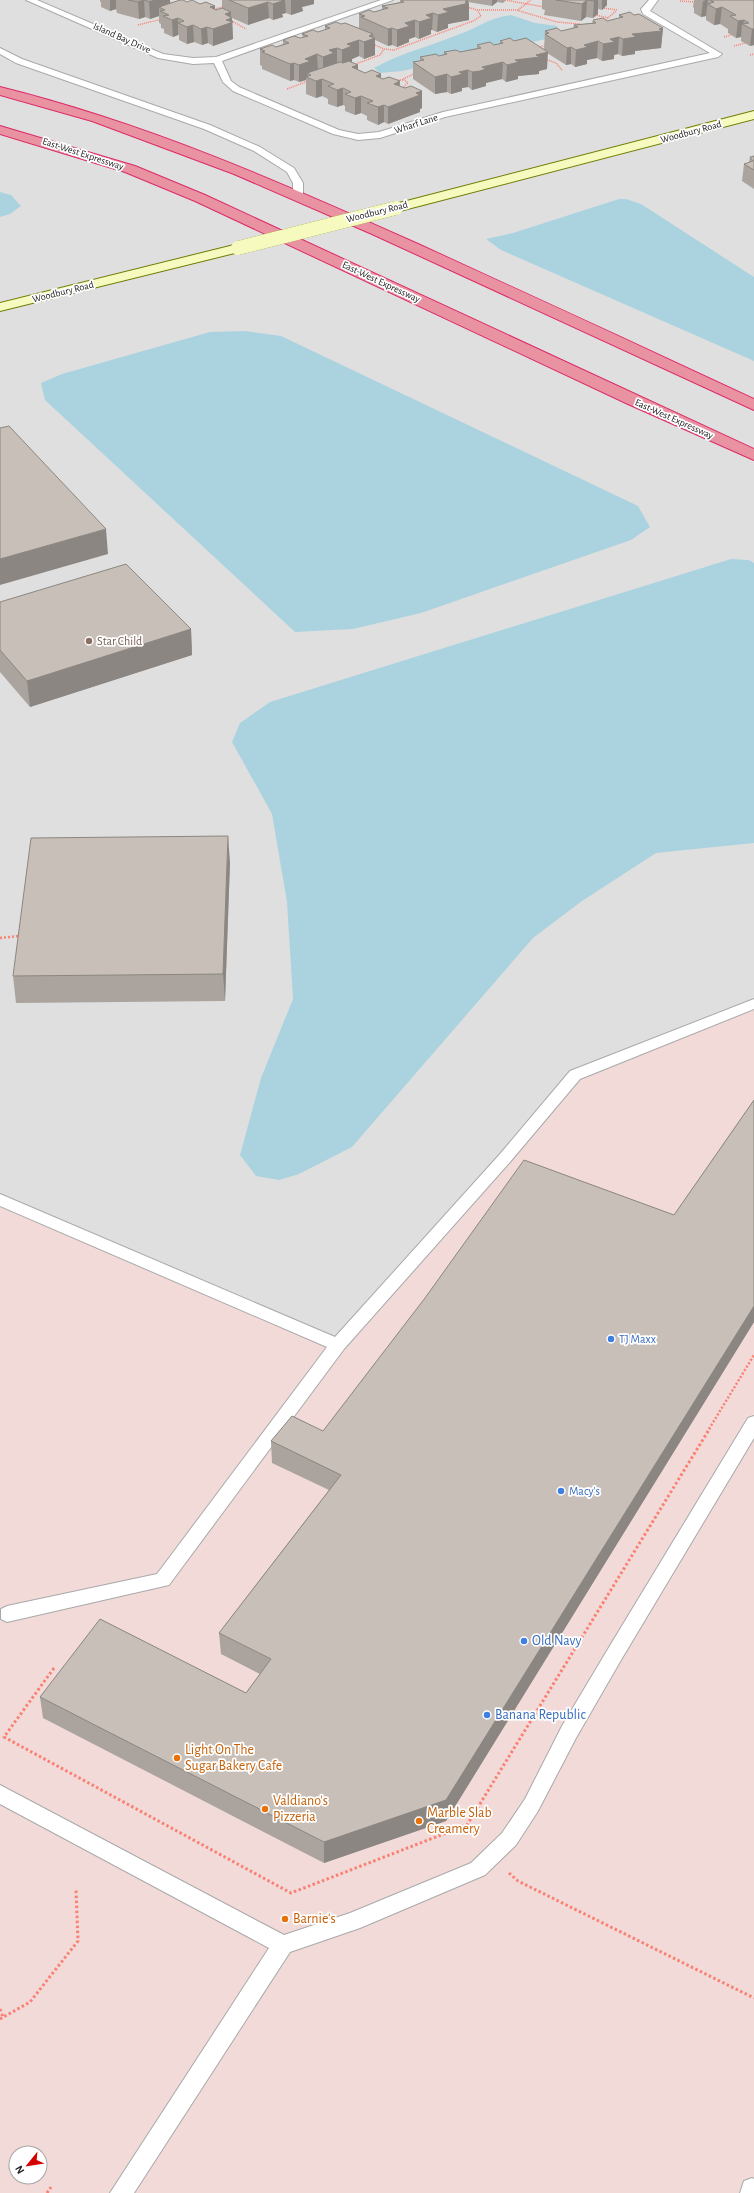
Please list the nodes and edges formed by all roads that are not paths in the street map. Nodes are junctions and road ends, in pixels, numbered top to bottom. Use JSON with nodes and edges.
{"nodes":[{"id":1,"x":30,"y":0,"type":"edge"},
{"id":2,"x":389,"y":0,"type":"edge"},
{"id":3,"x":654,"y":0,"type":"edge"},
{"id":4,"x":0,"y":52,"type":"edge"},
{"id":5,"x":217,"y":60,"type":"junction"},
{"id":6,"x":0,"y":92,"type":"edge"},
{"id":7,"x":754,"y":116,"type":"edge"},
{"id":8,"x":0,"y":130,"type":"edge"},
{"id":9,"x":298,"y":196,"type":"junction"},
{"id":10,"x":0,"y":307,"type":"edge"},
{"id":11,"x":754,"y":405,"type":"edge"},
{"id":12,"x":754,"y":455,"type":"edge"},
{"id":13,"x":754,"y":1004,"type":"edge"},
{"id":14,"x":0,"y":1200,"type":"edge"},
{"id":15,"x":338,"y":1345,"type":"junction"},
{"id":16,"x":754,"y":1423,"type":"edge"},
{"id":17,"x":7,"y":1614,"type":"dead end"},
{"id":18,"x":0,"y":1794,"type":"edge"},
{"id":19,"x":283,"y":1945,"type":"junction"},
{"id":20,"x":121,"y":2193,"type":"edge"}],
"edges":[{"from":1,"to":5,"type":"lane","name":"Island Bay Drive"},
{"from":2,"to":5,"type":"lane"},
{"from":3,"to":5,"type":"lane","name":"Wharf Lane"},
{"from":4,"to":9,"type":"lane"},
{"from":6,"to":9,"type":"highway"},
{"from":7,"to":10,"type":"street","name":"Woodbury Road","bridge":true},
{"from":8,"to":12,"type":"highway","name":"East-West Expressway"},
{"from":9,"to":11,"type":"highway"},
{"from":13,"to":15,"type":"lane"},
{"from":14,"to":15,"type":"lane"},
{"from":15,"to":17,"type":"lane"},
{"from":16,"to":19,"type":"lane"},
{"from":18,"to":19,"type":"lane"},
{"from":19,"to":20,"type":"lane"}]}
